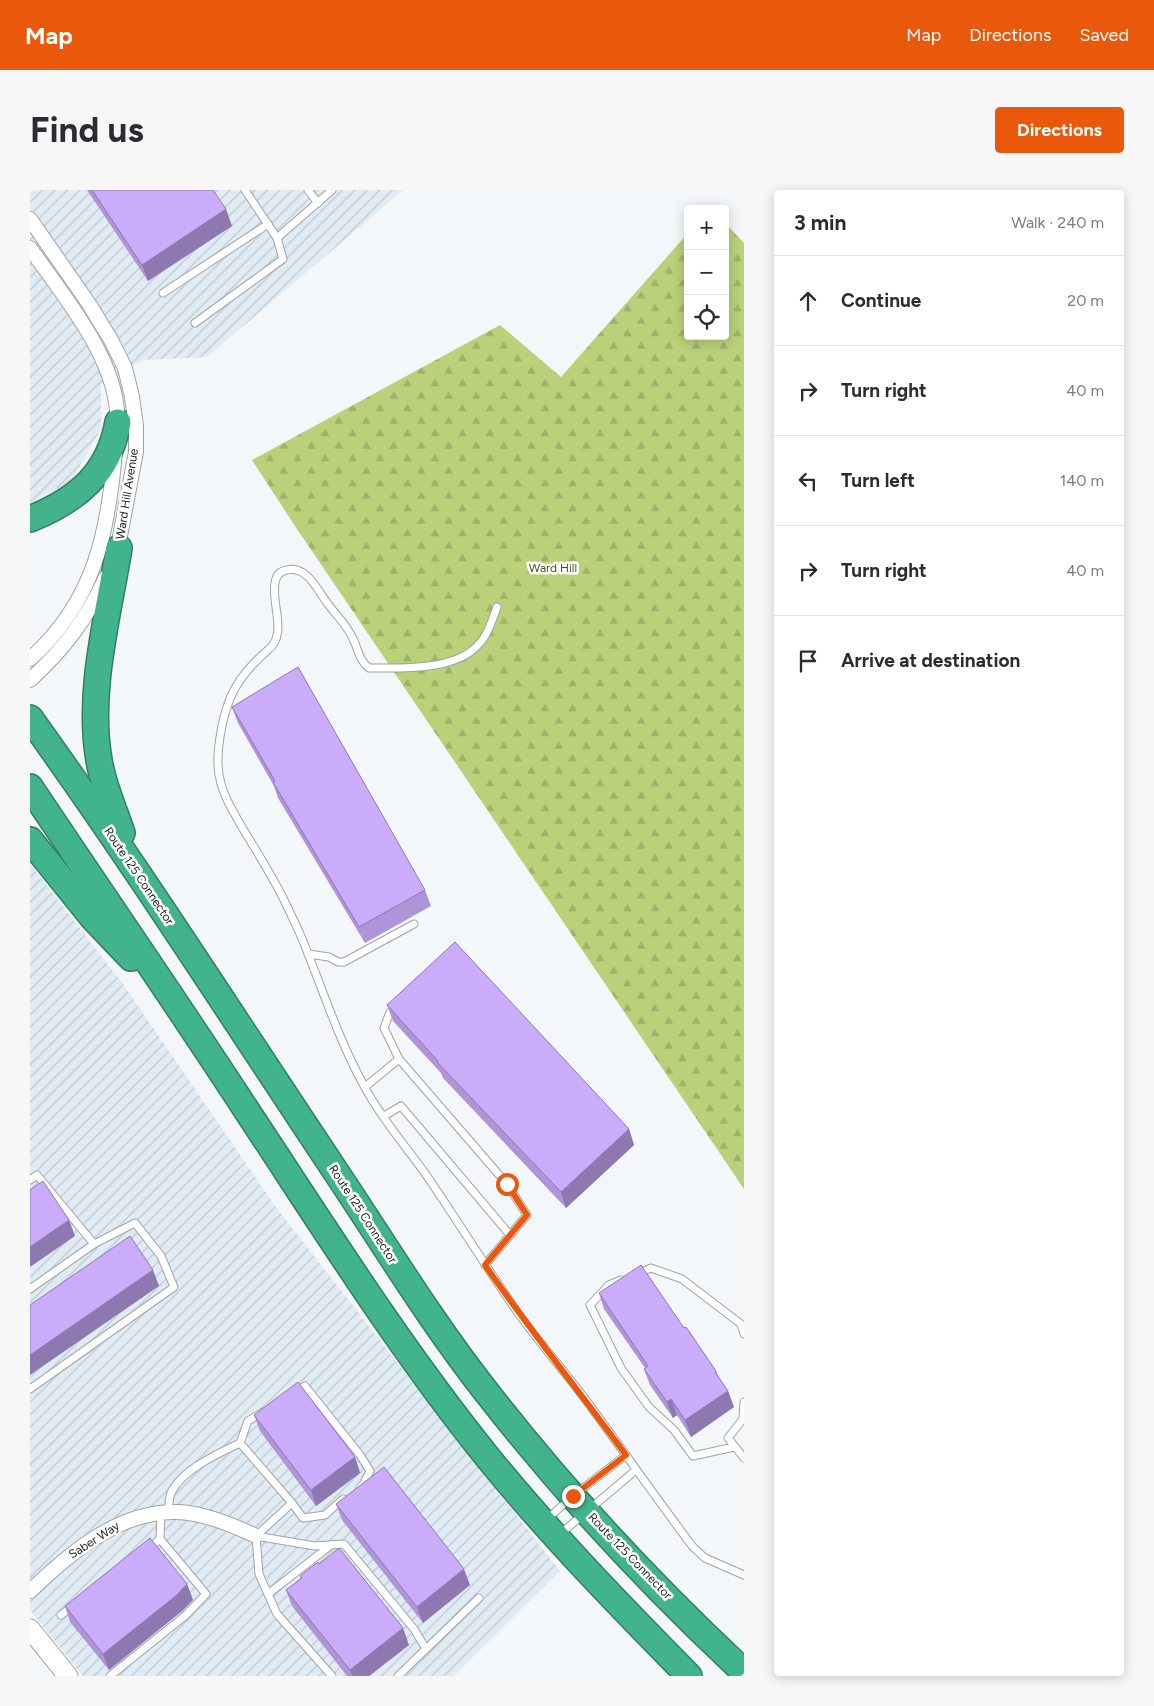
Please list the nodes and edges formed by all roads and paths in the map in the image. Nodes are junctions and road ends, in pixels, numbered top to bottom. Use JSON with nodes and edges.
{"nodes":[{"id":1,"x":246,"y":190,"type":"edge"},
{"id":2,"x":308,"y":190,"type":"edge"},
{"id":3,"x":332,"y":190,"type":"edge"},
{"id":4,"x":318,"y":203,"type":"junction"},
{"id":5,"x":30,"y":219,"type":"edge"},
{"id":6,"x":268,"y":224,"type":"junction"},
{"id":7,"x":277,"y":238,"type":"junction"},
{"id":8,"x":30,"y":248,"type":"edge"},
{"id":9,"x":163,"y":293,"type":"dead end"},
{"id":10,"x":195,"y":324,"type":"dead end"},
{"id":11,"x":118,"y":422,"type":"junction"},
{"id":12,"x":30,"y":519,"type":"edge"},
{"id":13,"x":119,"y":548,"type":"junction"},
{"id":14,"x":497,"y":607,"type":"dead end"},
{"id":15,"x":30,"y":659,"type":"edge"},
{"id":16,"x":30,"y":680,"type":"edge"},
{"id":17,"x":30,"y":718,"type":"edge"},
{"id":18,"x":30,"y":787,"type":"edge"},
{"id":19,"x":30,"y":840,"type":"edge"},
{"id":20,"x":139,"y":875,"type":"junction"},
{"id":21,"x":414,"y":924,"type":"dead end"},
{"id":22,"x":308,"y":954,"type":"junction"},
{"id":23,"x":175,"y":1002,"type":"junction"},
{"id":24,"x":390,"y":1012,"type":"edge"},
{"id":25,"x":399,"y":1059,"type":"junction"},
{"id":26,"x":365,"y":1087,"type":"junction"},
{"id":27,"x":384,"y":1116,"type":"junction"},
{"id":28,"x":30,"y":1180,"type":"edge"},
{"id":29,"x":510,"y":1235,"type":"junction"},
{"id":30,"x":94,"y":1244,"type":"junction"},
{"id":31,"x":485,"y":1265,"type":"junction"},
{"id":32,"x":634,"y":1275,"type":"edge"},
{"id":33,"x":626,"y":1278,"type":"edge"},
{"id":34,"x":30,"y":1290,"type":"edge"},
{"id":35,"x":744,"y":1334,"type":"edge"},
{"id":36,"x":30,"y":1389,"type":"edge"},
{"id":37,"x":289,"y":1396,"type":"edge"},
{"id":38,"x":744,"y":1402,"type":"edge"},
{"id":39,"x":273,"y":1406,"type":"edge"},
{"id":40,"x":240,"y":1442,"type":"junction"},
{"id":41,"x":734,"y":1447,"type":"junction"},
{"id":42,"x":626,"y":1455,"type":"junction"},
{"id":43,"x":744,"y":1458,"type":"edge"},
{"id":44,"x":636,"y":1470,"type":"junction"},
{"id":45,"x":292,"y":1503,"type":"junction"},
{"id":46,"x":580,"y":1504,"type":"junction"},
{"id":47,"x":164,"y":1512,"type":"junction"},
{"id":48,"x":550,"y":1530,"type":"junction"},
{"id":49,"x":256,"y":1536,"type":"junction"},
{"id":50,"x":160,"y":1540,"type":"junction"},
{"id":51,"x":331,"y":1545,"type":"junction"},
{"id":52,"x":145,"y":1551,"type":"edge"},
{"id":53,"x":744,"y":1575,"type":"edge"},
{"id":54,"x":30,"y":1592,"type":"edge"},
{"id":55,"x":268,"y":1594,"type":"junction"},
{"id":56,"x":84,"y":1597,"type":"edge"},
{"id":57,"x":479,"y":1598,"type":"dead end"},
{"id":58,"x":61,"y":1615,"type":"dead end"},
{"id":59,"x":30,"y":1629,"type":"edge"},
{"id":60,"x":426,"y":1649,"type":"junction"},
{"id":61,"x":739,"y":1667,"type":"edge"},
{"id":62,"x":68,"y":1676,"type":"edge"},
{"id":63,"x":110,"y":1676,"type":"edge"},
{"id":64,"x":332,"y":1676,"type":"edge"},
{"id":65,"x":398,"y":1676,"type":"edge"},
{"id":66,"x":689,"y":1676,"type":"edge"}],
"edges":[{"from":1,"to":6,"type":"lane"},
{"from":2,"to":4,"type":"lane"},
{"from":3,"to":4,"type":"lane"},
{"from":4,"to":7,"type":"lane"},
{"from":5,"to":13,"type":"street","name":"Ward Hill Avenue"},
{"from":6,"to":7,"type":"lane"},
{"from":6,"to":9,"type":"lane"},
{"from":7,"to":10,"type":"lane"},
{"from":8,"to":11,"type":"street","name":"Ward Hill Avenue"},
{"from":11,"to":12,"type":"highway"},
{"from":11,"to":15,"type":"street","name":"Ward Hill Avenue"},
{"from":13,"to":16,"type":"street","name":"Ward Hill Avenue"},
{"from":13,"to":20,"type":"highway"},
{"from":14,"to":22,"type":"lane"},
{"from":17,"to":20,"type":"highway","name":"Route 125 Connector"},
{"from":18,"to":23,"type":"highway"},
{"from":19,"to":23,"type":"highway"},
{"from":20,"to":46,"type":"highway","name":"Route 125 Connector"},
{"from":21,"to":22,"type":"lane"},
{"from":22,"to":26,"type":"lane"},
{"from":23,"to":48,"type":"highway"},
{"from":24,"to":25,"type":"lane"},
{"from":25,"to":26,"type":"lane"},
{"from":25,"to":29,"type":"lane"},
{"from":26,"to":27,"type":"lane"},
{"from":27,"to":29,"type":"lane"},
{"from":27,"to":31,"type":"lane"},
{"from":28,"to":30,"type":"lane"},
{"from":29,"to":31,"type":"lane"},
{"from":30,"to":34,"type":"lane"},
{"from":30,"to":36,"type":"lane"},
{"from":31,"to":42,"type":"lane"},
{"from":32,"to":35,"type":"lane"},
{"from":33,"to":41,"type":"lane"},
{"from":37,"to":45,"type":"lane"},
{"from":38,"to":41,"type":"lane"},
{"from":39,"to":40,"type":"lane"},
{"from":40,"to":45,"type":"lane"},
{"from":40,"to":47,"type":"lane"},
{"from":41,"to":43,"type":"lane"},
{"from":42,"to":44,"type":"lane"},
{"from":42,"to":46,"type":"lane"},
{"from":44,"to":46,"type":"lane"},
{"from":44,"to":53,"type":"lane"},
{"from":45,"to":49,"type":"lane"},
{"from":46,"to":48,"type":"lane"},
{"from":46,"to":48,"type":"lane"},
{"from":46,"to":61,"type":"highway","name":"Route 125 Connector"},
{"from":47,"to":49,"type":"street","name":"Saber Way"},
{"from":47,"to":50,"type":"lane"},
{"from":47,"to":54,"type":"street","name":"Saber Way"},
{"from":48,"to":66,"type":"highway"},
{"from":49,"to":51,"type":"lane"},
{"from":49,"to":55,"type":"lane"},
{"from":50,"to":52,"type":"lane"},
{"from":50,"to":63,"type":"lane"},
{"from":51,"to":55,"type":"lane"},
{"from":51,"to":60,"type":"lane"},
{"from":55,"to":64,"type":"lane"},
{"from":56,"to":58,"type":"lane"},
{"from":57,"to":60,"type":"lane"},
{"from":59,"to":62,"type":"street"},
{"from":60,"to":65,"type":"lane"}]}
